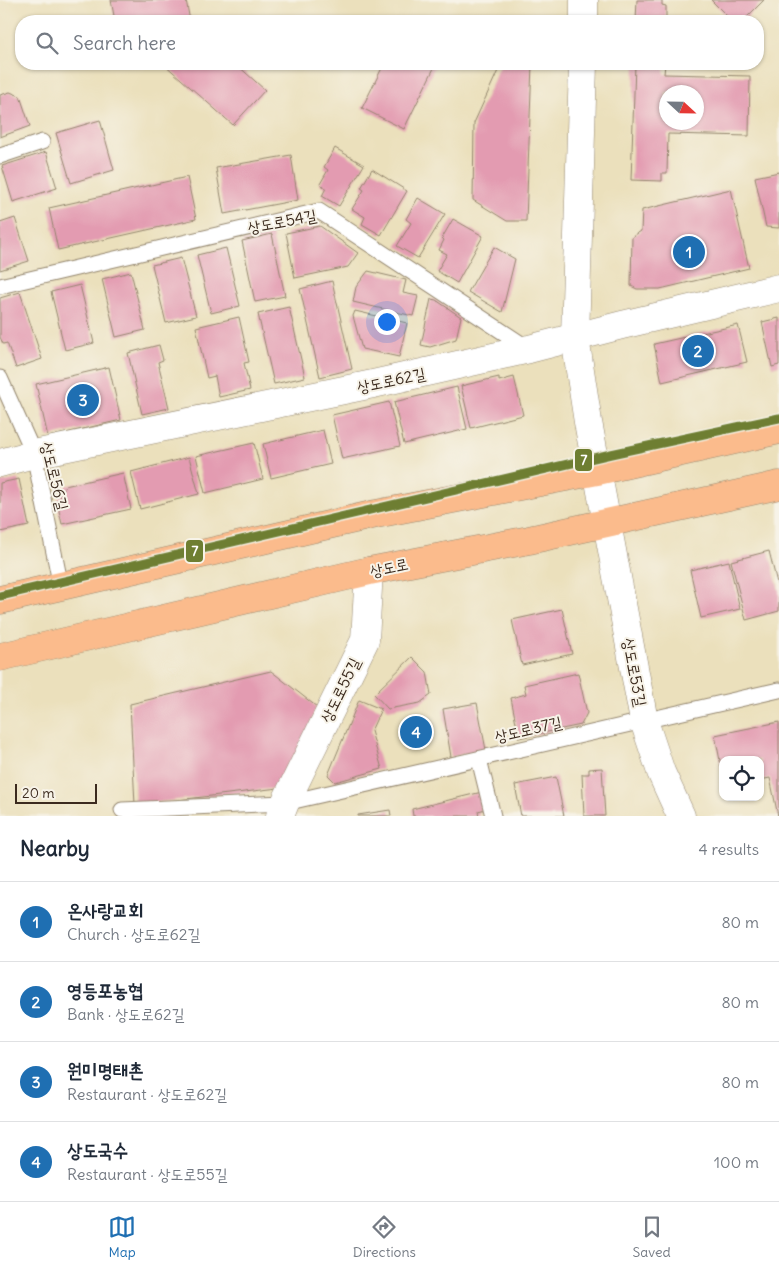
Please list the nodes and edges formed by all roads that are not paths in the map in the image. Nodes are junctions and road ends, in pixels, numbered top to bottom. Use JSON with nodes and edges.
{"nodes":[{"id":1,"x":584,"y":0,"type":"edge"},
{"id":2,"x":584,"y":15,"type":"edge"},
{"id":3,"x":583,"y":70,"type":"edge"},
{"id":4,"x":42,"y":142,"type":"dead end"},
{"id":5,"x":0,"y":156,"type":"edge"},
{"id":6,"x":0,"y":286,"type":"edge"},
{"id":7,"x":779,"y":288,"type":"edge"},
{"id":8,"x":575,"y":338,"type":"junction"},
{"id":9,"x":529,"y":349,"type":"junction"},
{"id":10,"x":0,"y":378,"type":"edge"},
{"id":11,"x":779,"y":430,"type":"edge"},
{"id":12,"x":34,"y":454,"type":"junction"},
{"id":13,"x":0,"y":463,"type":"edge"},
{"id":14,"x":597,"y":471,"type":"junction"},
{"id":15,"x":779,"y":485,"type":"edge"},
{"id":16,"x":596,"y":524,"type":"junction"},
{"id":17,"x":369,"y":571,"type":"junction"},
{"id":18,"x":60,"y":586,"type":"junction"},
{"id":19,"x":0,"y":600,"type":"edge"},
{"id":20,"x":0,"y":657,"type":"edge"},
{"id":21,"x":779,"y":690,"type":"edge"},
{"id":22,"x":644,"y":721,"type":"junction"},
{"id":23,"x":479,"y":759,"type":"junction"},
{"id":24,"x":282,"y":809,"type":"edge"},
{"id":25,"x":122,"y":810,"type":"dead end"},
{"id":26,"x":493,"y":816,"type":"edge"},
{"id":27,"x":681,"y":816,"type":"edge"}],
"edges":[{"from":1,"to":2,"type":"street"},
{"from":3,"to":8,"type":"street"},
{"from":4,"to":5,"type":"lane"},
{"from":6,"to":9,"type":"lane","name":"상도로54길"},
{"from":7,"to":8,"type":"street","name":"상도로62길"},
{"from":8,"to":9,"type":"street","name":"상도로62길"},
{"from":8,"to":14,"type":"street"},
{"from":9,"to":12,"type":"street","name":"상도로62길"},
{"from":10,"to":12,"type":"lane","name":"상도로56길"},
{"from":11,"to":14,"type":"main road"},
{"from":12,"to":13,"type":"street","name":"상도로62길"},
{"from":12,"to":18,"type":"lane","name":"상도로56길"},
{"from":14,"to":16,"type":"street"},
{"from":14,"to":18,"type":"main road"},
{"from":15,"to":16,"type":"main road","name":"상도로"},
{"from":16,"to":17,"type":"main road","name":"상도로"},
{"from":16,"to":22,"type":"street","name":"상도로53길"},
{"from":17,"to":20,"type":"main road","name":"상도로"},
{"from":17,"to":24,"type":"street","name":"상도로55길"},
{"from":18,"to":19,"type":"main road"},
{"from":21,"to":22,"type":"lane","name":"상도로37길"},
{"from":22,"to":23,"type":"lane","name":"상도로37길"},
{"from":22,"to":27,"type":"street","name":"상도로53길"},
{"from":23,"to":24,"type":"lane","name":"상도로37길"},
{"from":23,"to":26,"type":"lane"},
{"from":24,"to":25,"type":"lane"}]}
